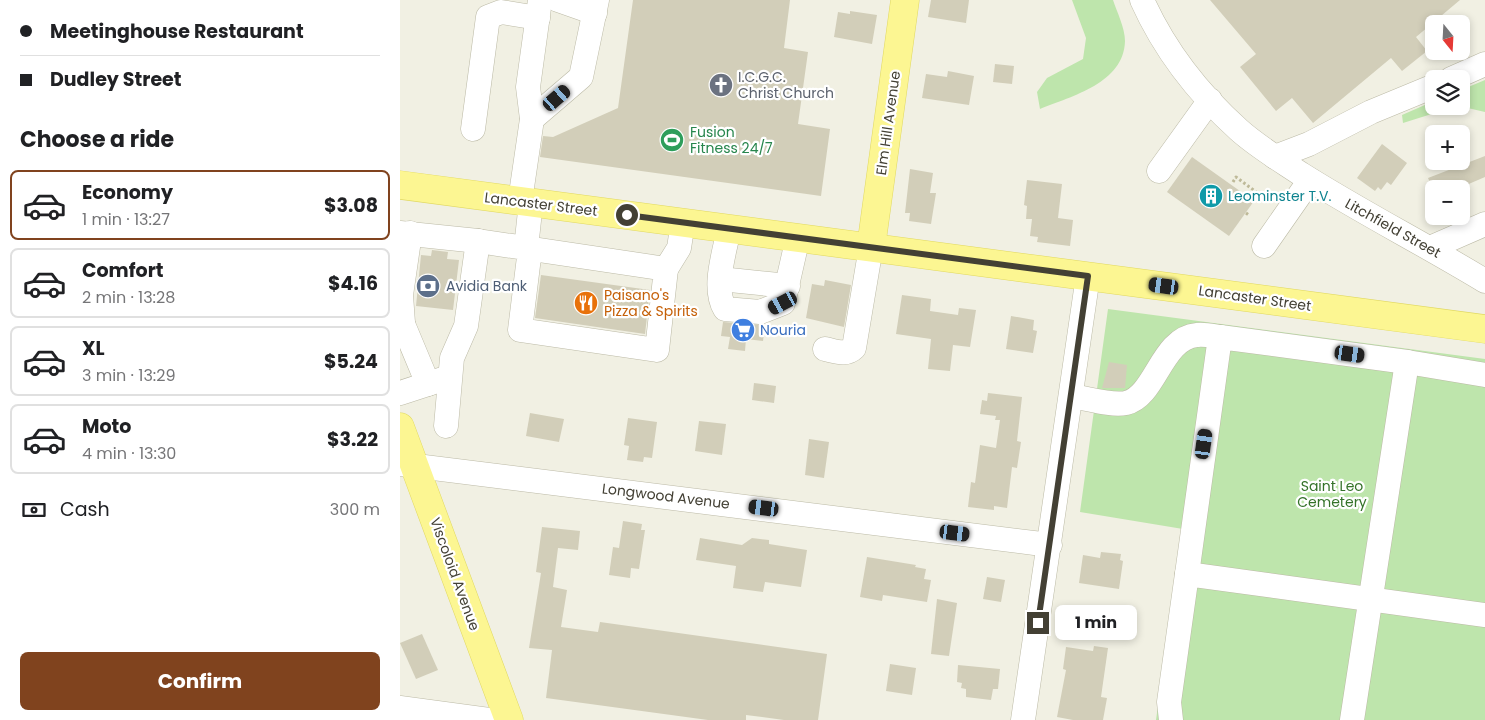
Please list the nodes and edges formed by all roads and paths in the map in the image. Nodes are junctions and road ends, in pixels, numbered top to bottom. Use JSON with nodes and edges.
{"nodes":[{"id":1,"x":558,"y":0,"type":"edge"},
{"id":2,"x":905,"y":0,"type":"edge"},
{"id":3,"x":1142,"y":0,"type":"edge"},
{"id":4,"x":596,"y":6,"type":"edge"},
{"id":5,"x":539,"y":9,"type":"edge"},
{"id":6,"x":1485,"y":64,"type":"edge"},
{"id":7,"x":1470,"y":71,"type":"edge"},
{"id":8,"x":1425,"y":90,"type":"edge"},
{"id":9,"x":1210,"y":100,"type":"junction"},
{"id":10,"x":532,"y":119,"type":"junction"},
{"id":11,"x":473,"y":129,"type":"dead end"},
{"id":12,"x":1275,"y":157,"type":"junction"},
{"id":13,"x":1159,"y":171,"type":"dead end"},
{"id":14,"x":1310,"y":180,"type":"junction"},
{"id":15,"x":1233,"y":182,"type":"dead end"},
{"id":16,"x":400,"y":185,"type":"edge"},
{"id":17,"x":1264,"y":197,"type":"dead end"},
{"id":18,"x":525,"y":202,"type":"junction"},
{"id":19,"x":1246,"y":213,"type":"dead end"},
{"id":20,"x":1250,"y":216,"type":"dead end"},
{"id":21,"x":683,"y":222,"type":"junction"},
{"id":22,"x":1485,"y":224,"type":"edge"},
{"id":23,"x":730,"y":228,"type":"junction"},
{"id":24,"x":406,"y":234,"type":"edge"},
{"id":25,"x":798,"y":237,"type":"junction"},
{"id":26,"x":478,"y":241,"type":"junction"},
{"id":27,"x":1264,"y":246,"type":"dead end"},
{"id":28,"x":871,"y":247,"type":"junction"},
{"id":29,"x":1430,"y":248,"type":"junction"},
{"id":30,"x":528,"y":249,"type":"junction"},
{"id":31,"x":666,"y":269,"type":"junction"},
{"id":32,"x":1088,"y":276,"type":"junction"},
{"id":33,"x":1485,"y":282,"type":"edge"},
{"id":34,"x":401,"y":320,"type":"edge"},
{"id":35,"x":1485,"y":329,"type":"edge"},
{"id":36,"x":1220,"y":337,"type":"junction"},
{"id":37,"x":825,"y":349,"type":"dead end"},
{"id":38,"x":1407,"y":362,"type":"junction"},
{"id":39,"x":1485,"y":375,"type":"edge"},
{"id":40,"x":439,"y":380,"type":"junction"},
{"id":41,"x":400,"y":393,"type":"edge"},
{"id":42,"x":1071,"y":396,"type":"junction"},
{"id":43,"x":446,"y":426,"type":"dead end"},
{"id":44,"x":400,"y":428,"type":"edge"},
{"id":45,"x":407,"y":465,"type":"edge"},
{"id":46,"x":1050,"y":545,"type":"junction"},
{"id":47,"x":1187,"y":574,"type":"junction"},
{"id":48,"x":1371,"y":599,"type":"junction"},
{"id":49,"x":1485,"y":615,"type":"edge"},
{"id":50,"x":400,"y":708,"type":"edge"},
{"id":51,"x":489,"y":720,"type":"edge"},
{"id":52,"x":509,"y":720,"type":"edge"},
{"id":53,"x":1023,"y":720,"type":"edge"},
{"id":54,"x":1171,"y":720,"type":"edge"},
{"id":55,"x":1352,"y":720,"type":"edge"}],
"edges":[{"from":1,"to":4,"type":"street"},
{"from":2,"to":28,"type":"main road","name":"Elm Hill Avenue"},
{"from":3,"to":9,"type":"street","name":"Litchfield Street"},
{"from":4,"to":10,"type":"street"},
{"from":5,"to":10,"type":"street"},
{"from":5,"to":11,"type":"street"},
{"from":6,"to":7,"type":"street"},
{"from":8,"to":12,"type":"street"},
{"from":9,"to":12,"type":"street","name":"Litchfield Street"},
{"from":9,"to":13,"type":"street"},
{"from":10,"to":18,"type":"street"},
{"from":12,"to":14,"type":"street","name":"Litchfield Street"},
{"from":14,"to":27,"type":"street"},
{"from":14,"to":29,"type":"street","name":"Litchfield Street"},
{"from":15,"to":17,"type":"path"},
{"from":16,"to":18,"type":"main road","name":"Lancaster Street"},
{"from":18,"to":21,"type":"main road","name":"Lancaster Street"},
{"from":18,"to":30,"type":"street"},
{"from":19,"to":20,"type":"path"},
{"from":21,"to":23,"type":"main road","name":"Lancaster Street"},
{"from":21,"to":31,"type":"street"},
{"from":22,"to":29,"type":"street"},
{"from":23,"to":25,"type":"main road","name":"Lancaster Street"},
{"from":23,"to":25,"type":"street"},
{"from":24,"to":26,"type":"street"},
{"from":24,"to":34,"type":"street"},
{"from":25,"to":28,"type":"main road","name":"Lancaster Street"},
{"from":26,"to":30,"type":"street"},
{"from":26,"to":40,"type":"street"},
{"from":28,"to":32,"type":"main road","name":"Lancaster Street"},
{"from":28,"to":37,"type":"street"},
{"from":29,"to":33,"type":"street","name":"Litchfield Street"},
{"from":30,"to":31,"type":"street"},
{"from":30,"to":31,"type":"street"},
{"from":32,"to":35,"type":"main road","name":"Lancaster Street"},
{"from":32,"to":42,"type":"street"},
{"from":34,"to":40,"type":"street"},
{"from":36,"to":38,"type":"street"},
{"from":36,"to":42,"type":"street"},
{"from":36,"to":47,"type":"street"},
{"from":38,"to":39,"type":"street"},
{"from":38,"to":48,"type":"street"},
{"from":40,"to":41,"type":"street"},
{"from":40,"to":43,"type":"street"},
{"from":42,"to":46,"type":"street"},
{"from":44,"to":45,"type":"main road","name":"Viscoloid Avenue"},
{"from":45,"to":46,"type":"street","name":"Longwood Avenue"},
{"from":45,"to":52,"type":"main road","name":"Viscoloid Avenue"},
{"from":46,"to":53,"type":"street"},
{"from":47,"to":48,"type":"street"},
{"from":47,"to":54,"type":"street"},
{"from":48,"to":49,"type":"street"},
{"from":48,"to":55,"type":"street"},
{"from":50,"to":51,"type":"street"}]}
